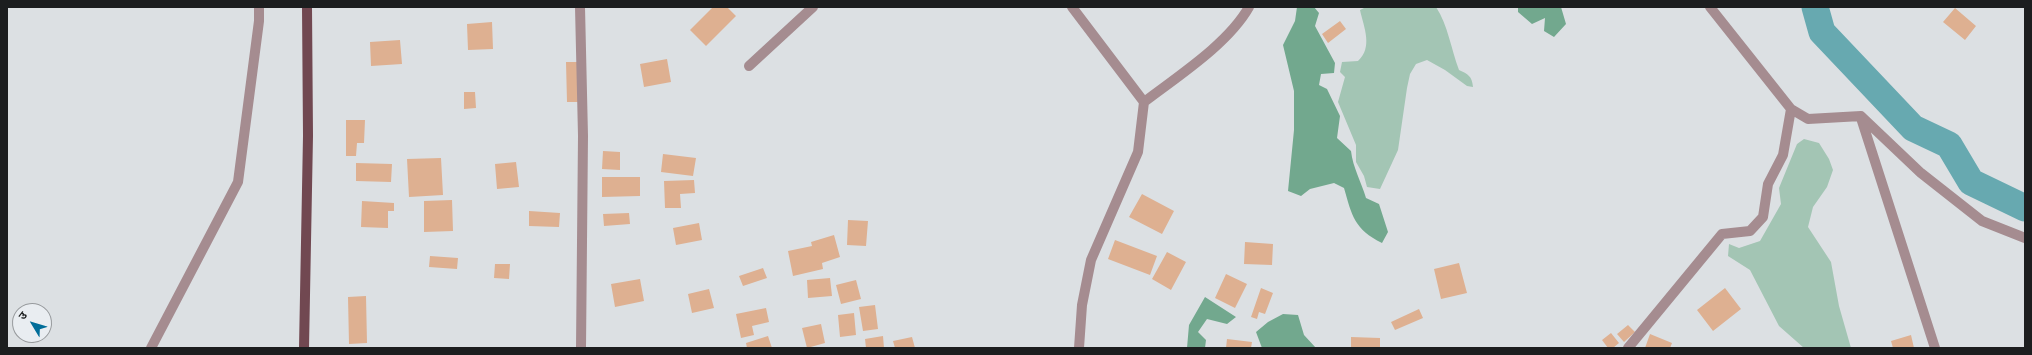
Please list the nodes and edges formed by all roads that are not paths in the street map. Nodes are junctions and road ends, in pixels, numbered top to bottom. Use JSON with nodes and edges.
{"nodes":[{"id":1,"x":259,"y":7,"type":"edge"},
{"id":2,"x":307,"y":7,"type":"edge"},
{"id":3,"x":580,"y":7,"type":"edge"},
{"id":4,"x":814,"y":7,"type":"edge"},
{"id":5,"x":1072,"y":7,"type":"edge"},
{"id":6,"x":1249,"y":7,"type":"edge"},
{"id":7,"x":1710,"y":7,"type":"edge"},
{"id":8,"x":749,"y":66,"type":"dead end"},
{"id":9,"x":1144,"y":102,"type":"junction"},
{"id":10,"x":1791,"y":109,"type":"junction"},
{"id":11,"x":1861,"y":116,"type":"junction"},
{"id":12,"x":2025,"y":238,"type":"edge"},
{"id":13,"x":151,"y":348,"type":"edge"},
{"id":14,"x":304,"y":348,"type":"edge"},
{"id":15,"x":581,"y":348,"type":"edge"},
{"id":16,"x":1079,"y":348,"type":"edge"},
{"id":17,"x":1628,"y":348,"type":"edge"},
{"id":18,"x":1935,"y":348,"type":"edge"}],
"edges":[{"from":1,"to":13,"type":"street"},
{"from":2,"to":14,"type":"main road"},
{"from":3,"to":15,"type":"street"},
{"from":4,"to":8,"type":"street"},
{"from":5,"to":9,"type":"street"},
{"from":6,"to":9,"type":"street"},
{"from":7,"to":10,"type":"street"},
{"from":9,"to":16,"type":"street"},
{"from":10,"to":11,"type":"street"},
{"from":10,"to":17,"type":"street"},
{"from":11,"to":12,"type":"street"},
{"from":11,"to":18,"type":"street"}]}
